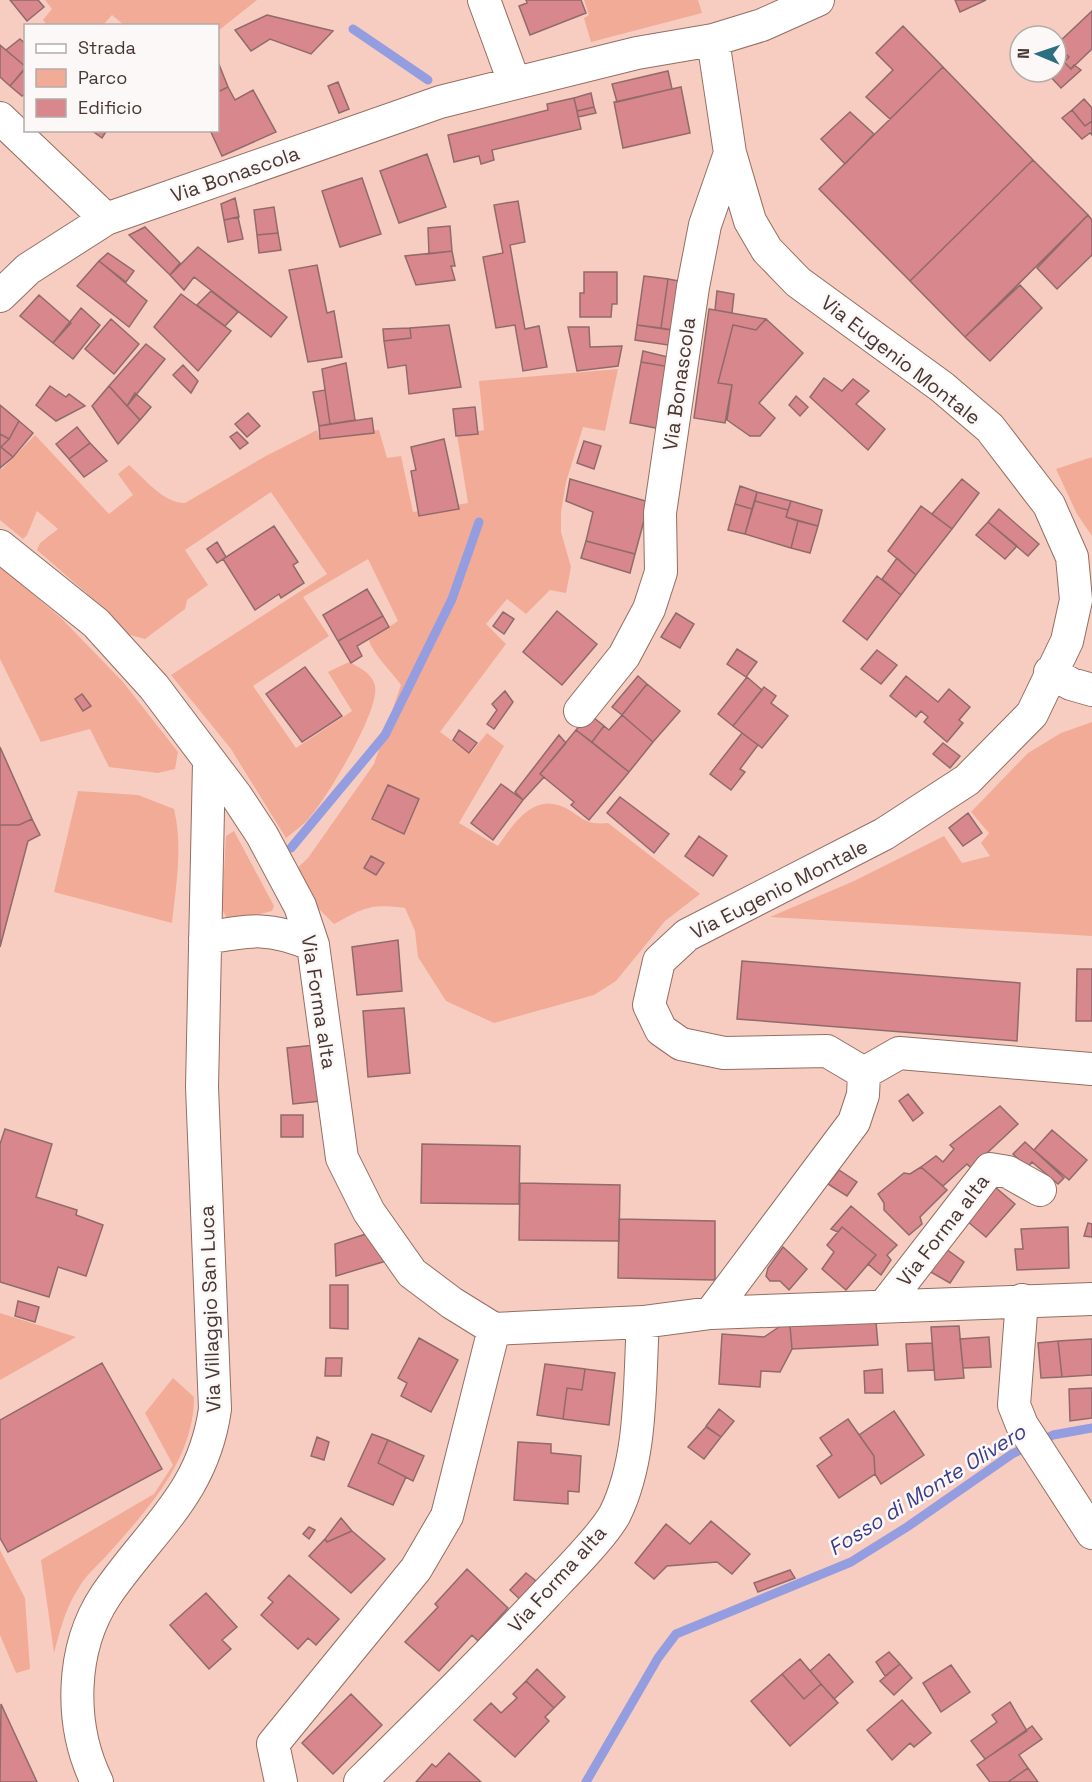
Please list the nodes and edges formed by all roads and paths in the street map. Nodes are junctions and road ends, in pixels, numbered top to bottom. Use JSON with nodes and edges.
{"nodes":[{"id":1,"x":484,"y":0,"type":"edge"},
{"id":2,"x":818,"y":0,"type":"edge"},
{"id":3,"x":713,"y":40,"type":"junction"},
{"id":4,"x":514,"y":82,"type":"junction"},
{"id":5,"x":0,"y":118,"type":"edge"},
{"id":6,"x":730,"y":153,"type":"junction"},
{"id":7,"x":106,"y":219,"type":"junction"},
{"id":8,"x":0,"y":296,"type":"edge"},
{"id":9,"x":0,"y":546,"type":"edge"},
{"id":10,"x":1050,"y":672,"type":"junction"},
{"id":11,"x":1092,"y":690,"type":"edge"},
{"id":12,"x":580,"y":711,"type":"dead end"},
{"id":13,"x":209,"y":763,"type":"junction"},
{"id":14,"x":205,"y":938,"type":"junction"},
{"id":15,"x":313,"y":945,"type":"junction"},
{"id":16,"x":1092,"y":1069,"type":"edge"},
{"id":17,"x":864,"y":1073,"type":"junction"},
{"id":18,"x":1040,"y":1190,"type":"dead end"},
{"id":19,"x":1092,"y":1299,"type":"edge"},
{"id":20,"x":1022,"y":1300,"type":"junction"},
{"id":21,"x":884,"y":1306,"type":"junction"},
{"id":22,"x":711,"y":1313,"type":"junction"},
{"id":23,"x":643,"y":1322,"type":"junction"},
{"id":24,"x":494,"y":1329,"type":"junction"},
{"id":25,"x":1092,"y":1533,"type":"edge"},
{"id":26,"x":97,"y":1782,"type":"edge"},
{"id":27,"x":280,"y":1782,"type":"edge"},
{"id":28,"x":360,"y":1782,"type":"edge"}],
"edges":[{"from":1,"to":4,"type":"street"},
{"from":2,"to":3,"type":"street","name":"Via Bonascola"},
{"from":3,"to":4,"type":"street","name":"Via Bonascola"},
{"from":3,"to":6,"type":"street","name":"Via Bonascola"},
{"from":4,"to":7,"type":"street","name":"Via Bonascola"},
{"from":5,"to":7,"type":"street"},
{"from":6,"to":10,"type":"street","name":"Via Eugenio Montale"},
{"from":6,"to":12,"type":"street","name":"Via Bonascola"},
{"from":7,"to":8,"type":"street","name":"Via Bonascola"},
{"from":9,"to":13,"type":"street","name":"Via Forma alta"},
{"from":10,"to":11,"type":"street"},
{"from":10,"to":17,"type":"street","name":"Via Eugenio Montale"},
{"from":13,"to":14,"type":"street","name":"Via Villaggio San Luca"},
{"from":13,"to":15,"type":"street","name":"Via Forma alta"},
{"from":14,"to":15,"type":"street"},
{"from":14,"to":26,"type":"street","name":"Via Villaggio San Luca"},
{"from":15,"to":24,"type":"street","name":"Via Forma alta"},
{"from":16,"to":17,"type":"street"},
{"from":17,"to":22,"type":"street"},
{"from":18,"to":21,"type":"street","name":"Via Forma alta"},
{"from":19,"to":20,"type":"street","name":"Via Forma alta"},
{"from":20,"to":21,"type":"street","name":"Via Forma alta"},
{"from":20,"to":25,"type":"street"},
{"from":21,"to":22,"type":"street","name":"Via Forma alta"},
{"from":22,"to":23,"type":"street","name":"Via Forma alta"},
{"from":23,"to":24,"type":"street","name":"Via Forma alta"},
{"from":23,"to":28,"type":"street","name":"Via Forma alta"},
{"from":24,"to":27,"type":"street"}]}
